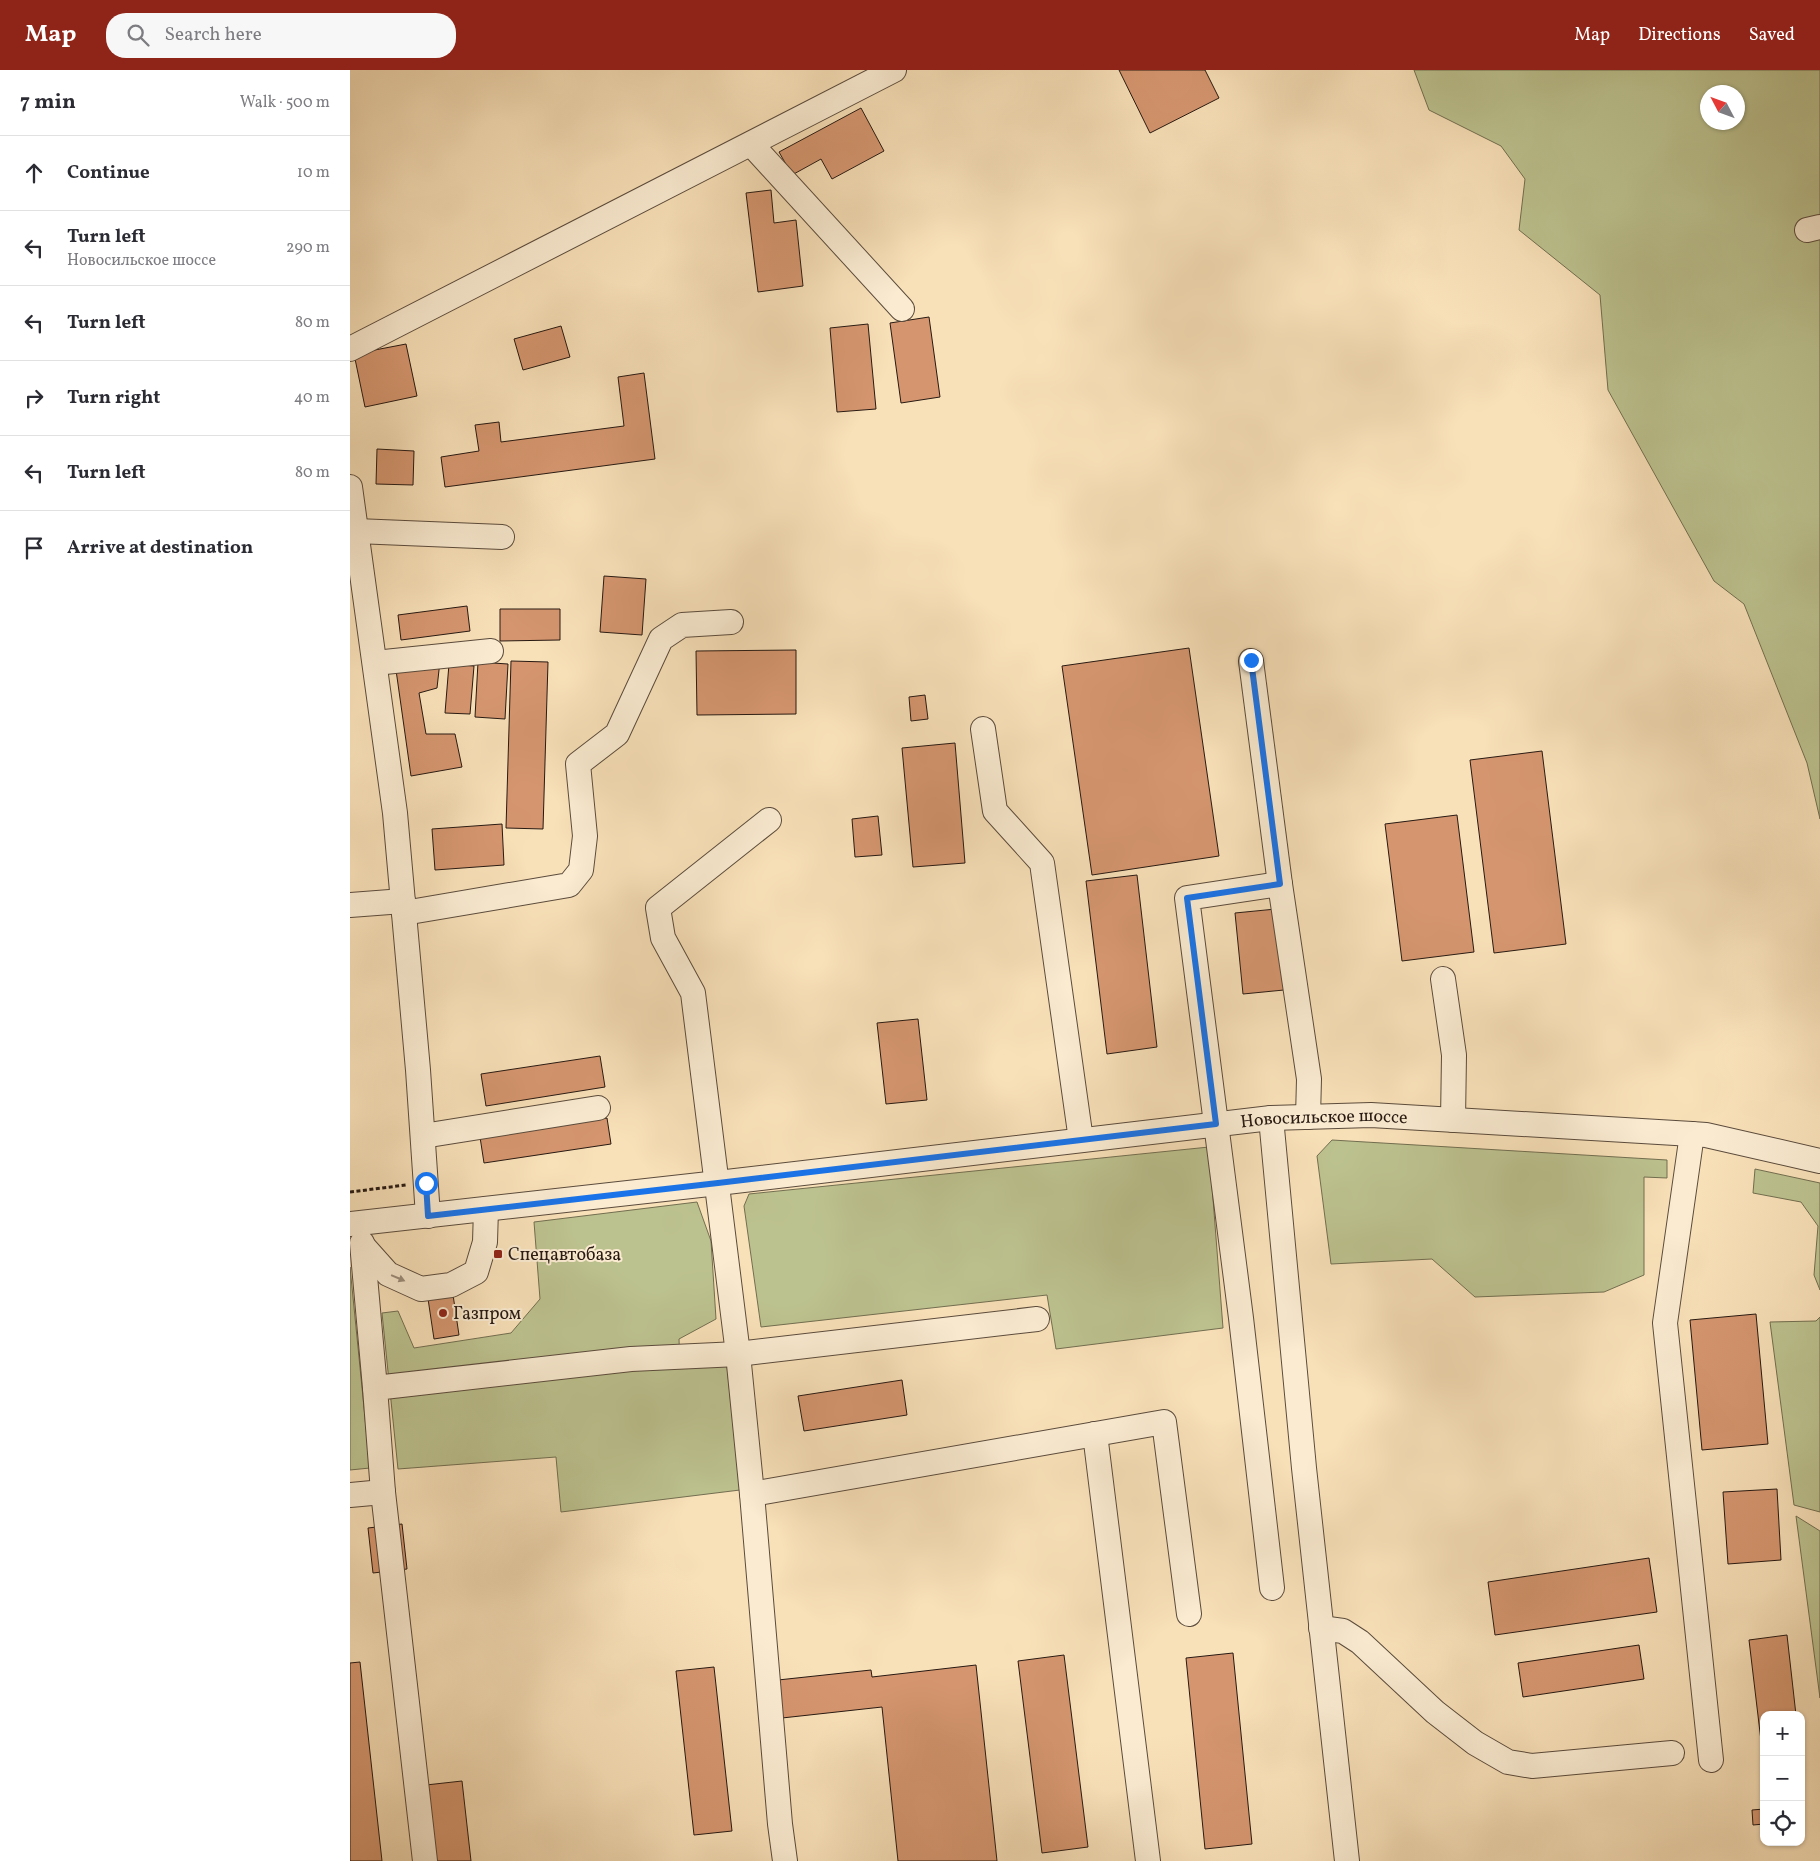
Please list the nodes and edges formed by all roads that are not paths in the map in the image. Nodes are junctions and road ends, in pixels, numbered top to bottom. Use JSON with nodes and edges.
{"nodes":[{"id":1,"x":894,"y":70,"type":"edge"},
{"id":2,"x":751,"y":144,"type":"junction"},
{"id":3,"x":902,"y":309,"type":"dead end"},
{"id":4,"x":350,"y":348,"type":"edge"},
{"id":5,"x":350,"y":487,"type":"edge"},
{"id":6,"x":356,"y":531,"type":"junction"},
{"id":7,"x":502,"y":537,"type":"dead end"},
{"id":8,"x":731,"y":622,"type":"dead end"},
{"id":9,"x":491,"y":651,"type":"dead end"},
{"id":10,"x":1251,"y":660,"type":"dead end"},
{"id":11,"x":375,"y":663,"type":"junction"},
{"id":12,"x":983,"y":729,"type":"dead end"},
{"id":13,"x":769,"y":820,"type":"dead end"},
{"id":14,"x":1280,"y":884,"type":"junction"},
{"id":15,"x":350,"y":905,"type":"edge"},
{"id":16,"x":404,"y":907,"type":"junction"},
{"id":17,"x":1443,"y":979,"type":"dead end"},
{"id":18,"x":598,"y":1108,"type":"dead end"},
{"id":19,"x":1308,"y":1117,"type":"junction"},
{"id":20,"x":1271,"y":1118,"type":"junction"},
{"id":21,"x":1453,"y":1120,"type":"junction"},
{"id":22,"x":1216,"y":1124,"type":"junction"},
{"id":23,"x":1692,"y":1134,"type":"junction"},
{"id":24,"x":423,"y":1136,"type":"junction"},
{"id":25,"x":1081,"y":1140,"type":"junction"},
{"id":26,"x":1820,"y":1160,"type":"edge"},
{"id":27,"x":718,"y":1183,"type":"junction"},
{"id":28,"x":486,"y":1210,"type":"junction"},
{"id":29,"x":428,"y":1216,"type":"junction"},
{"id":30,"x":358,"y":1231,"type":"edge"},
{"id":31,"x":1037,"y":1319,"type":"dead end"},
{"id":32,"x":738,"y":1354,"type":"junction"},
{"id":33,"x":375,"y":1388,"type":"junction"},
{"id":34,"x":1094,"y":1434,"type":"junction"},
{"id":35,"x":383,"y":1492,"type":"junction"},
{"id":36,"x":752,"y":1494,"type":"junction"},
{"id":37,"x":350,"y":1495,"type":"edge"},
{"id":38,"x":1272,"y":1588,"type":"dead end"},
{"id":39,"x":1189,"y":1614,"type":"dead end"},
{"id":40,"x":1321,"y":1628,"type":"junction"},
{"id":41,"x":1672,"y":1753,"type":"dead end"},
{"id":42,"x":1711,"y":1760,"type":"dead end"},
{"id":43,"x":425,"y":1861,"type":"edge"},
{"id":44,"x":785,"y":1861,"type":"edge"},
{"id":45,"x":1148,"y":1861,"type":"edge"},
{"id":46,"x":1347,"y":1861,"type":"edge"}],
"edges":[{"from":1,"to":2,"type":"street"},
{"from":2,"to":3,"type":"street"},
{"from":2,"to":4,"type":"street"},
{"from":5,"to":6,"type":"street"},
{"from":6,"to":7,"type":"street"},
{"from":6,"to":11,"type":"street"},
{"from":8,"to":16,"type":"street"},
{"from":9,"to":11,"type":"street"},
{"from":10,"to":14,"type":"street"},
{"from":11,"to":16,"type":"street"},
{"from":12,"to":25,"type":"street"},
{"from":13,"to":27,"type":"street"},
{"from":14,"to":19,"type":"street"},
{"from":14,"to":22,"type":"street"},
{"from":15,"to":16,"type":"street"},
{"from":16,"to":24,"type":"street"},
{"from":17,"to":21,"type":"street"},
{"from":18,"to":24,"type":"street"},
{"from":19,"to":20,"type":"street","name":"Новосильское шоссе"},
{"from":19,"to":21,"type":"street","name":"Новосильское шоссе"},
{"from":20,"to":22,"type":"street","name":"Новосильское шоссе"},
{"from":20,"to":40,"type":"street"},
{"from":21,"to":23,"type":"street","name":"Новосильское шоссе"},
{"from":22,"to":25,"type":"street","name":"Новосильское шоссе"},
{"from":22,"to":38,"type":"street"},
{"from":23,"to":26,"type":"street","name":"Новосильское шоссе"},
{"from":23,"to":42,"type":"street"},
{"from":24,"to":29,"type":"street"},
{"from":25,"to":27,"type":"street","name":"Новосильское шоссе"},
{"from":27,"to":28,"type":"street","name":"Новосильское шоссе"},
{"from":27,"to":32,"type":"street"},
{"from":28,"to":29,"type":"street","name":"Новосильское шоссе"},
{"from":30,"to":28,"type":"street","one_way":true},
{"from":29,"to":30,"type":"street","name":"Новосильское шоссе"},
{"from":30,"to":33,"type":"street"},
{"from":31,"to":32,"type":"street"},
{"from":32,"to":33,"type":"street"},
{"from":32,"to":36,"type":"street"},
{"from":33,"to":35,"type":"street"},
{"from":34,"to":36,"type":"street"},
{"from":34,"to":39,"type":"street"},
{"from":34,"to":45,"type":"street"},
{"from":35,"to":37,"type":"street"},
{"from":35,"to":43,"type":"street"},
{"from":36,"to":44,"type":"street"},
{"from":40,"to":41,"type":"street"},
{"from":40,"to":46,"type":"street"}]}
